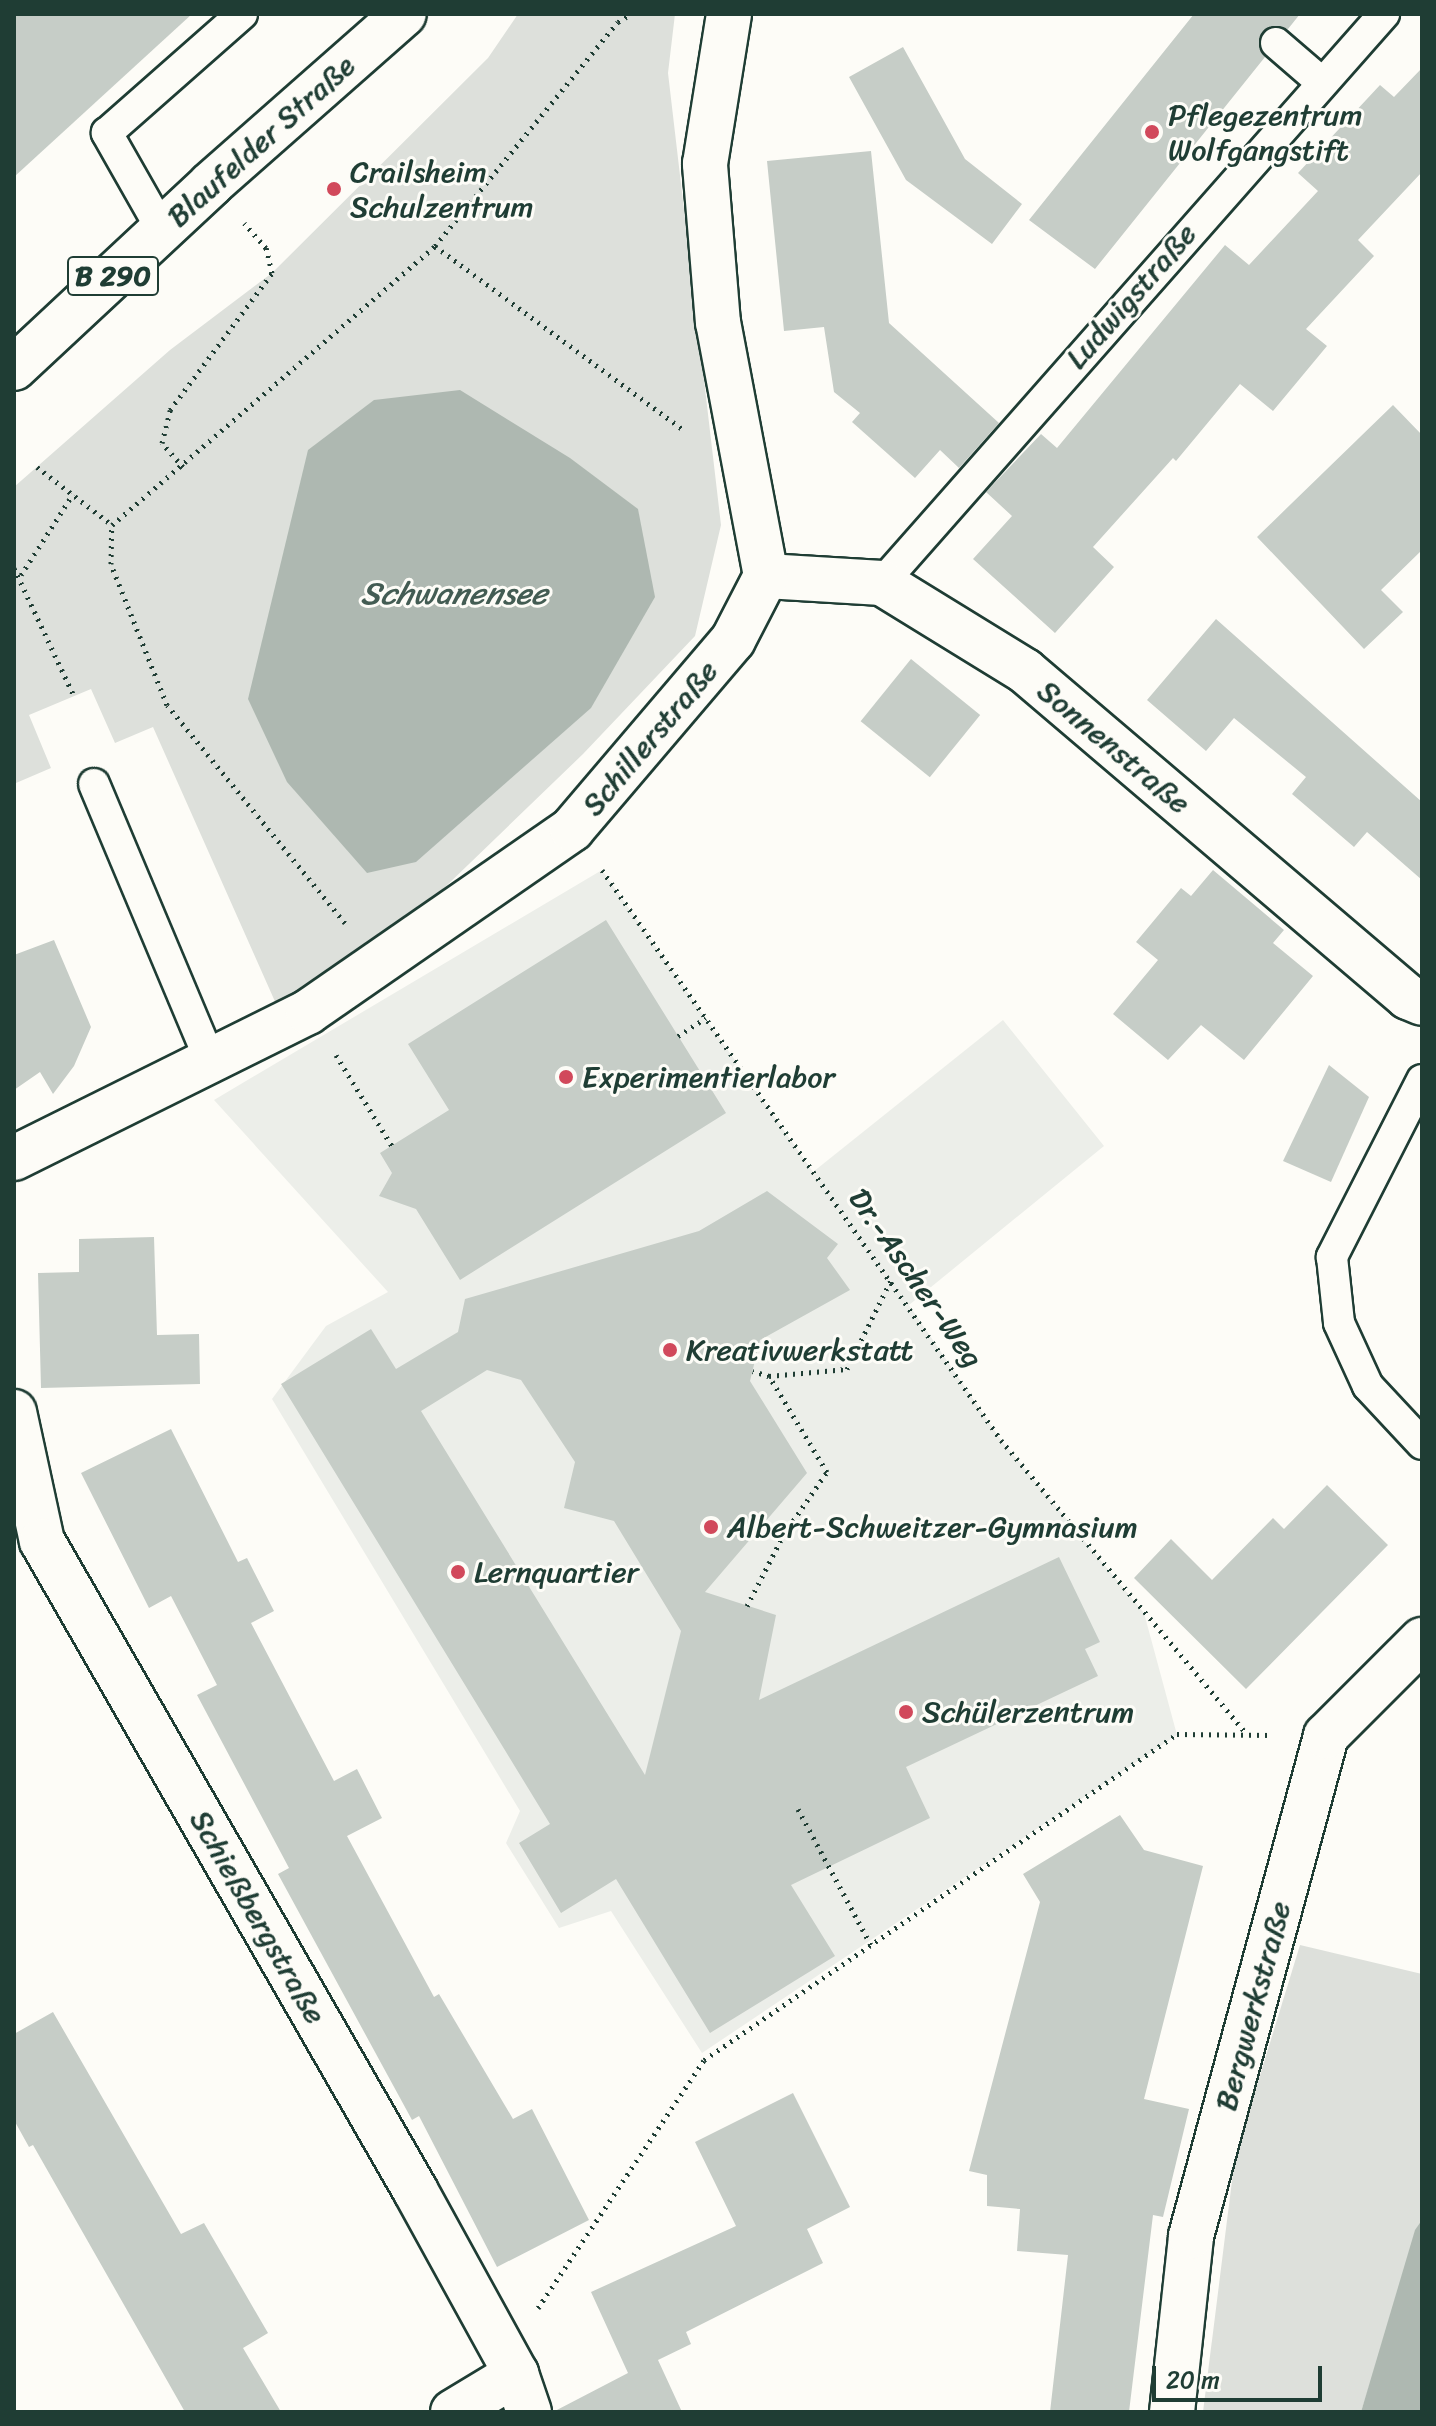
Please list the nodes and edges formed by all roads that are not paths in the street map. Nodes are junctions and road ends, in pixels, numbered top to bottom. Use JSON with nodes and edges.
{"nodes":[{"id":1,"x":242,"y":14,"type":"edge"},
{"id":2,"x":404,"y":14,"type":"edge"},
{"id":3,"x":729,"y":14,"type":"edge"},
{"id":4,"x":1384,"y":14,"type":"edge"},
{"id":5,"x":1276,"y":43,"type":"dead end"},
{"id":6,"x":1320,"y":81,"type":"junction"},
{"id":7,"x":162,"y":230,"type":"junction"},
{"id":8,"x":14,"y":368,"type":"edge"},
{"id":9,"x":766,"y":576,"type":"junction"},
{"id":10,"x":882,"y":583,"type":"junction"},
{"id":11,"x":94,"y":784,"type":"dead end"},
{"id":12,"x":1422,"y":1003,"type":"edge"},
{"id":13,"x":211,"y":1063,"type":"junction"},
{"id":14,"x":1422,"y":1080,"type":"edge"},
{"id":15,"x":14,"y":1158,"type":"edge"},
{"id":16,"x":14,"y":1412,"type":"edge"},
{"id":17,"x":1422,"y":1444,"type":"edge"},
{"id":18,"x":1422,"y":1640,"type":"edge"},
{"id":19,"x":523,"y":2393,"type":"edge"},
{"id":20,"x":453,"y":2412,"type":"edge"},
{"id":21,"x":1172,"y":2412,"type":"edge"}],
"edges":[{"from":1,"to":7,"type":"lane"},
{"from":2,"to":7,"type":"street","name":"Blaufelder Straße","number":"B 290"},
{"from":3,"to":9,"type":"street"},
{"from":4,"to":6,"type":"lane","name":"Ludwigstraße"},
{"from":5,"to":6,"type":"lane"},
{"from":6,"to":10,"type":"lane","name":"Ludwigstraße"},
{"from":7,"to":8,"type":"street","name":"Blaufelder Straße","number":"B 290"},
{"from":9,"to":10,"type":"street","name":"Sonnenstraße"},
{"from":9,"to":13,"type":"street","name":"Schillerstraße"},
{"from":10,"to":12,"type":"street","name":"Sonnenstraße"},
{"from":11,"to":13,"type":"lane"},
{"from":13,"to":15,"type":"street","name":"Schillerstraße"},
{"from":14,"to":17,"type":"lane"},
{"from":16,"to":19,"type":"street","name":"Schießbergstraße"},
{"from":18,"to":21,"type":"street","name":"Bergwerkstraße"},
{"from":19,"to":20,"type":"street"}]}
